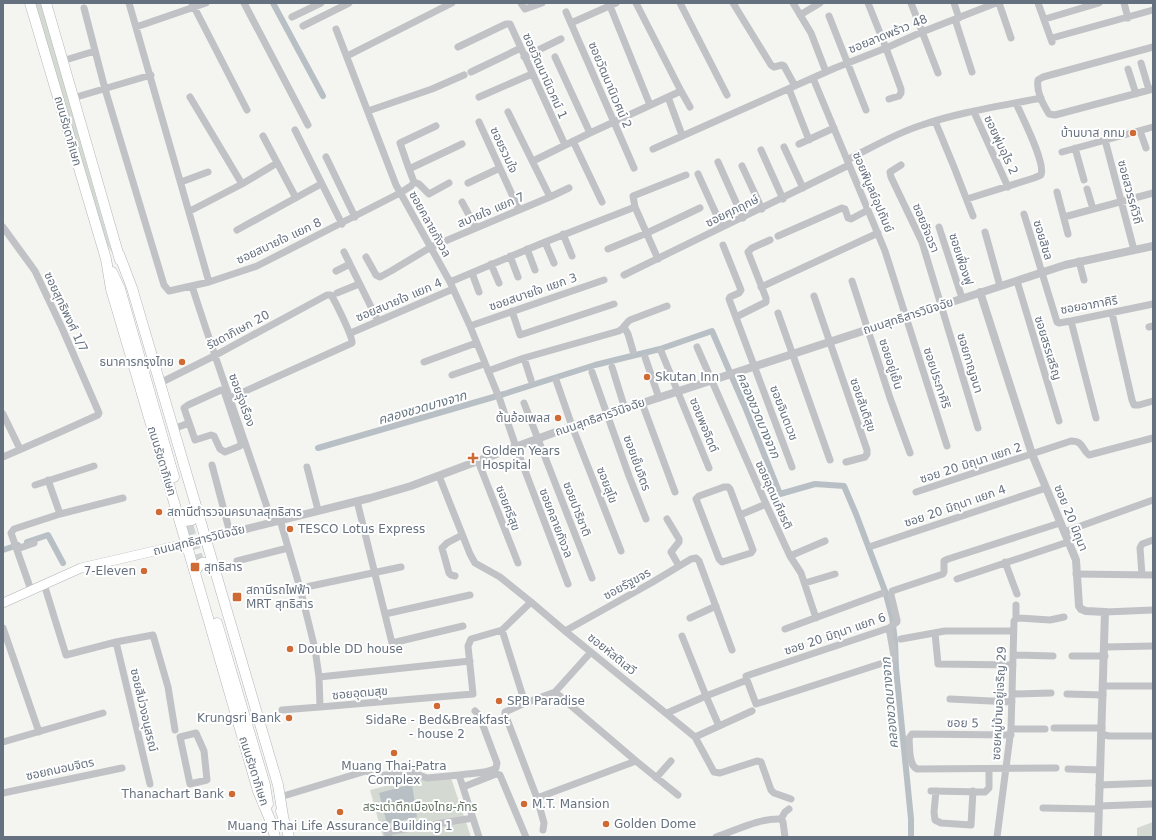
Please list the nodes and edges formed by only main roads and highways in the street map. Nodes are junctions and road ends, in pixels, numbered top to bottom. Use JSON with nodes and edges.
{"nodes":[{"id":1,"x":30,"y":3,"type":"edge"},
{"id":2,"x":46,"y":3,"type":"edge"},
{"id":3,"x":119,"y":254,"type":"junction"},
{"id":4,"x":188,"y":512,"type":"junction"},
{"id":5,"x":206,"y":539,"type":"junction"},
{"id":6,"x":186,"y":544,"type":"junction"},
{"id":7,"x":205,"y":570,"type":"junction"},
{"id":8,"x":3,"y":603,"type":"edge"},
{"id":9,"x":283,"y":816,"type":"junction"},
{"id":10,"x":275,"y":837,"type":"edge"},
{"id":11,"x":289,"y":837,"type":"edge"}],
"edges":[{"from":1,"to":4,"type":"main road","name":"ถนนรัชดาภิเษก"},
{"from":2,"to":3,"type":"main road","name":"ถนนรัชดาภิเษก"},
{"from":3,"to":4,"type":"main road","name":"ถนนรัชดาภิเษก"},
{"from":3,"to":4,"type":"main road","name":"ถนนรัชดาภิเษก"},
{"from":4,"to":5,"type":"main road","name":"ถนนรัชดาภิเษก"},
{"from":4,"to":6,"type":"main road","name":"ถนนรัชดาภิเษก"},
{"from":5,"to":6,"type":"main road","name":"ถนนสุทธิสารวินิจฉัย"},
{"from":5,"to":7,"type":"main road","name":"ถนนรัชดาภิเษก"},
{"from":6,"to":7,"type":"main road","name":"ถนนรัชดาภิเษก"},
{"from":6,"to":8,"type":"main road","name":"ถนนสุทธิสารวินิจฉัย"},
{"from":7,"to":9,"type":"main road","name":"ถนนรัชดาภิเษก"},
{"from":7,"to":9,"type":"main road","name":"ถนนรัชดาภิเษก"},
{"from":7,"to":10,"type":"main road","name":"ถนนรัชดาภิเษก"},
{"from":9,"to":11,"type":"main road","name":"ถนนรัชดาภิเษก"}]}
